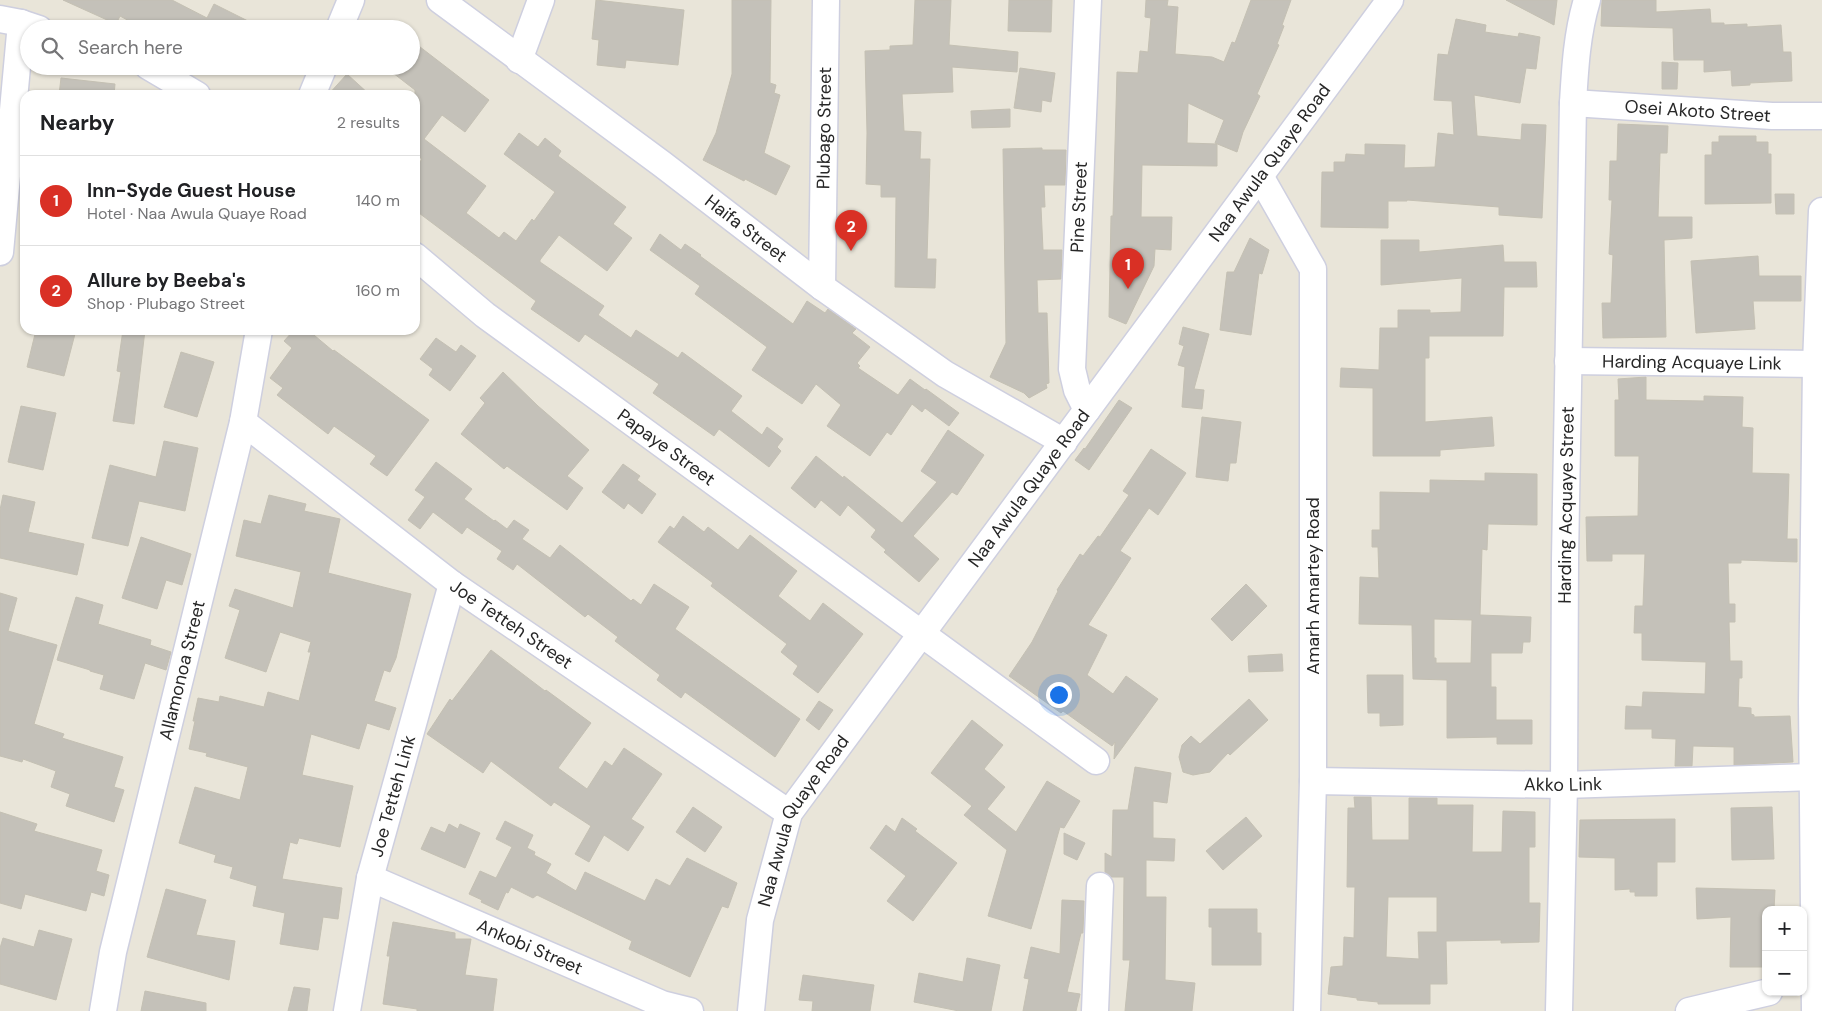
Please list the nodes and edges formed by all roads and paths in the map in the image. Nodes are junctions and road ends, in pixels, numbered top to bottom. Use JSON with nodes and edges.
{"nodes":[{"id":1,"x":351,"y":0,"type":"edge"},
{"id":2,"x":440,"y":0,"type":"edge"},
{"id":3,"x":541,"y":0,"type":"edge"},
{"id":4,"x":826,"y":0,"type":"edge"},
{"id":5,"x":1088,"y":0,"type":"edge"},
{"id":6,"x":1390,"y":0,"type":"edge"},
{"id":7,"x":1586,"y":0,"type":"edge"},
{"id":8,"x":343,"y":20,"type":"edge"},
{"id":9,"x":20,"y":23,"type":"edge"},
{"id":10,"x":520,"y":60,"type":"junction"},
{"id":11,"x":164,"y":75,"type":"edge"},
{"id":12,"x":320,"y":75,"type":"edge"},
{"id":13,"x":189,"y":90,"type":"edge"},
{"id":14,"x":314,"y":90,"type":"edge"},
{"id":15,"x":1573,"y":103,"type":"junction"},
{"id":16,"x":1822,"y":116,"type":"edge"},
{"id":17,"x":1260,"y":176,"type":"junction"},
{"id":18,"x":1822,"y":211,"type":"edge"},
{"id":19,"x":1821,"y":239,"type":"edge"},
{"id":20,"x":0,"y":252,"type":"edge"},
{"id":21,"x":420,"y":260,"type":"edge"},
{"id":22,"x":822,"y":287,"type":"junction"},
{"id":23,"x":258,"y":335,"type":"edge"},
{"id":24,"x":1568,"y":360,"type":"junction"},
{"id":25,"x":1816,"y":364,"type":"junction"},
{"id":26,"x":1087,"y":410,"type":"junction"},
{"id":27,"x":243,"y":422,"type":"junction"},
{"id":28,"x":1064,"y":442,"type":"junction"},
{"id":29,"x":1819,"y":442,"type":"edge"},
{"id":30,"x":452,"y":584,"type":"junction"},
{"id":31,"x":923,"y":633,"type":"junction"},
{"id":32,"x":1817,"y":702,"type":"edge"},
{"id":33,"x":1096,"y":761,"type":"dead end"},
{"id":34,"x":1813,"y":777,"type":"junction"},
{"id":35,"x":1313,"y":781,"type":"junction"},
{"id":36,"x":1564,"y":785,"type":"junction"},
{"id":37,"x":789,"y":813,"type":"junction"},
{"id":38,"x":370,"y":878,"type":"junction"},
{"id":39,"x":1100,"y":886,"type":"dead end"},
{"id":40,"x":1818,"y":894,"type":"edge"},
{"id":41,"x":1813,"y":982,"type":"edge"},
{"id":42,"x":1762,"y":994,"type":"edge"},
{"id":43,"x":103,"y":1011,"type":"edge"},
{"id":44,"x":347,"y":1011,"type":"edge"},
{"id":45,"x":690,"y":1011,"type":"edge"},
{"id":46,"x":751,"y":1011,"type":"edge"},
{"id":47,"x":1095,"y":1011,"type":"edge"},
{"id":48,"x":1307,"y":1011,"type":"edge"},
{"id":49,"x":1559,"y":1011,"type":"edge"},
{"id":50,"x":1689,"y":1011,"type":"edge"},
{"id":51,"x":1815,"y":1011,"type":"edge"}],
"edges":[{"from":1,"to":8,"type":"street"},
{"from":2,"to":10,"type":"street","name":"Haifa Street"},
{"from":3,"to":10,"type":"street"},
{"from":4,"to":22,"type":"street","name":"Plubago Street"},
{"from":5,"to":26,"type":"street","name":"Pine Street"},
{"from":6,"to":17,"type":"street","name":"Naa Awula Quaye Road"},
{"from":7,"to":15,"type":"street","name":"Harding Acquaye Street"},
{"from":9,"to":20,"type":"street"},
{"from":10,"to":22,"type":"street","name":"Haifa Street"},
{"from":11,"to":13,"type":"street"},
{"from":12,"to":14,"type":"street"},
{"from":15,"to":16,"type":"street","name":"Osei Akoto Street"},
{"from":15,"to":24,"type":"street","name":"Harding Acquaye Street"},
{"from":17,"to":26,"type":"street","name":"Naa Awula Quaye Road"},
{"from":17,"to":35,"type":"street","name":"Amarh Amartey Road"},
{"from":18,"to":19,"type":"street"},
{"from":19,"to":25,"type":"street"},
{"from":21,"to":31,"type":"street","name":"Papaye Street"},
{"from":22,"to":28,"type":"street","name":"Haifa Street"},
{"from":23,"to":27,"type":"street","name":"Allamonoa Street"},
{"from":24,"to":25,"type":"street","name":"Harding Acquaye Link"},
{"from":24,"to":36,"type":"street","name":"Harding Acquaye Street"},
{"from":25,"to":29,"type":"street"},
{"from":26,"to":28,"type":"street","name":"Naa Awula Quaye Road"},
{"from":27,"to":30,"type":"street","name":"Joe Tetteh Street"},
{"from":27,"to":43,"type":"street","name":"Allamonoa Street"},
{"from":28,"to":31,"type":"street","name":"Naa Awula Quaye Road"},
{"from":29,"to":32,"type":"street"},
{"from":30,"to":37,"type":"street","name":"Joe Tetteh Street"},
{"from":30,"to":38,"type":"street","name":"Joe Tetteh Link"},
{"from":31,"to":33,"type":"street","name":"Papaye Street"},
{"from":31,"to":37,"type":"street","name":"Naa Awula Quaye Road"},
{"from":32,"to":34,"type":"street"},
{"from":34,"to":36,"type":"street","name":"Akko Link"},
{"from":34,"to":40,"type":"street"},
{"from":35,"to":36,"type":"street","name":"Akko Link"},
{"from":35,"to":48,"type":"street","name":"Amarh Amartey Road"},
{"from":36,"to":49,"type":"street","name":"Harding Acquaye Street"},
{"from":37,"to":46,"type":"street","name":"Naa Awula Quaye Road"},
{"from":38,"to":44,"type":"street","name":"Joe Tetteh Link"},
{"from":38,"to":45,"type":"street","name":"Ankobi Street"},
{"from":39,"to":47,"type":"street"},
{"from":40,"to":41,"type":"street"},
{"from":41,"to":51,"type":"street"},
{"from":42,"to":50,"type":"street"}]}
